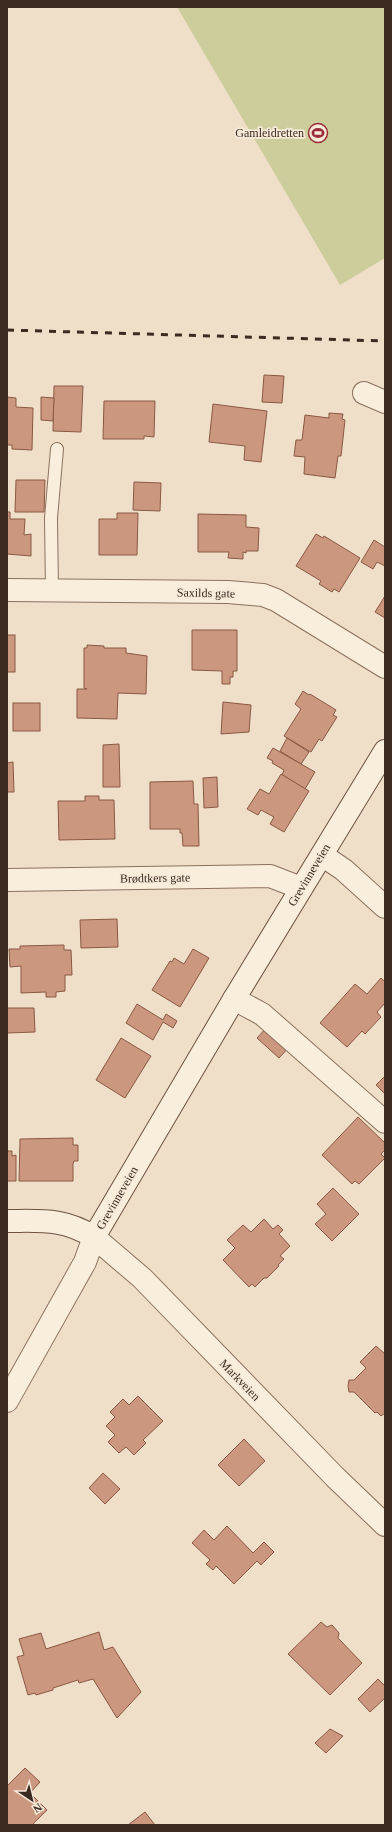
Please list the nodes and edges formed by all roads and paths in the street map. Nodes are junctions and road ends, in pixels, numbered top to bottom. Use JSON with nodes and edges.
{"nodes":[{"id":1,"x":364,"y":393,"type":"dead end"},
{"id":2,"x":385,"y":402,"type":"edge"},
{"id":3,"x":57,"y":449,"type":"dead end"},
{"id":4,"x":7,"y":590,"type":"edge"},
{"id":5,"x":52,"y":591,"type":"junction"},
{"id":6,"x":385,"y":667,"type":"edge"},
{"id":7,"x":385,"y":751,"type":"edge"},
{"id":8,"x":322,"y":855,"type":"junction"},
{"id":9,"x":7,"y":880,"type":"edge"},
{"id":10,"x":301,"y":888,"type":"junction"},
{"id":11,"x":385,"y":906,"type":"edge"},
{"id":12,"x":234,"y":999,"type":"junction"},
{"id":13,"x":385,"y":1122,"type":"edge"},
{"id":14,"x":7,"y":1221,"type":"edge"},
{"id":15,"x":94,"y":1237,"type":"junction"},
{"id":16,"x":7,"y":1401,"type":"edge"},
{"id":17,"x":385,"y":1525,"type":"edge"}],
"edges":[{"from":1,"to":2,"type":"street"},
{"from":3,"to":5,"type":"lane"},
{"from":4,"to":5,"type":"street","name":"Saxilds gate"},
{"from":5,"to":6,"type":"street","name":"Saxilds gate"},
{"from":7,"to":8,"type":"street","name":"Grevinneveien"},
{"from":8,"to":10,"type":"street","name":"Grevinneveien"},
{"from":8,"to":11,"type":"street"},
{"from":9,"to":10,"type":"street","name":"Brødtkers gate"},
{"from":10,"to":12,"type":"street","name":"Grevinneveien"},
{"from":12,"to":13,"type":"street"},
{"from":12,"to":15,"type":"street","name":"Grevinneveien"},
{"from":14,"to":15,"type":"street","name":"Markveien"},
{"from":15,"to":16,"type":"street","name":"Grevinneveien"},
{"from":15,"to":17,"type":"street","name":"Markveien"}]}
